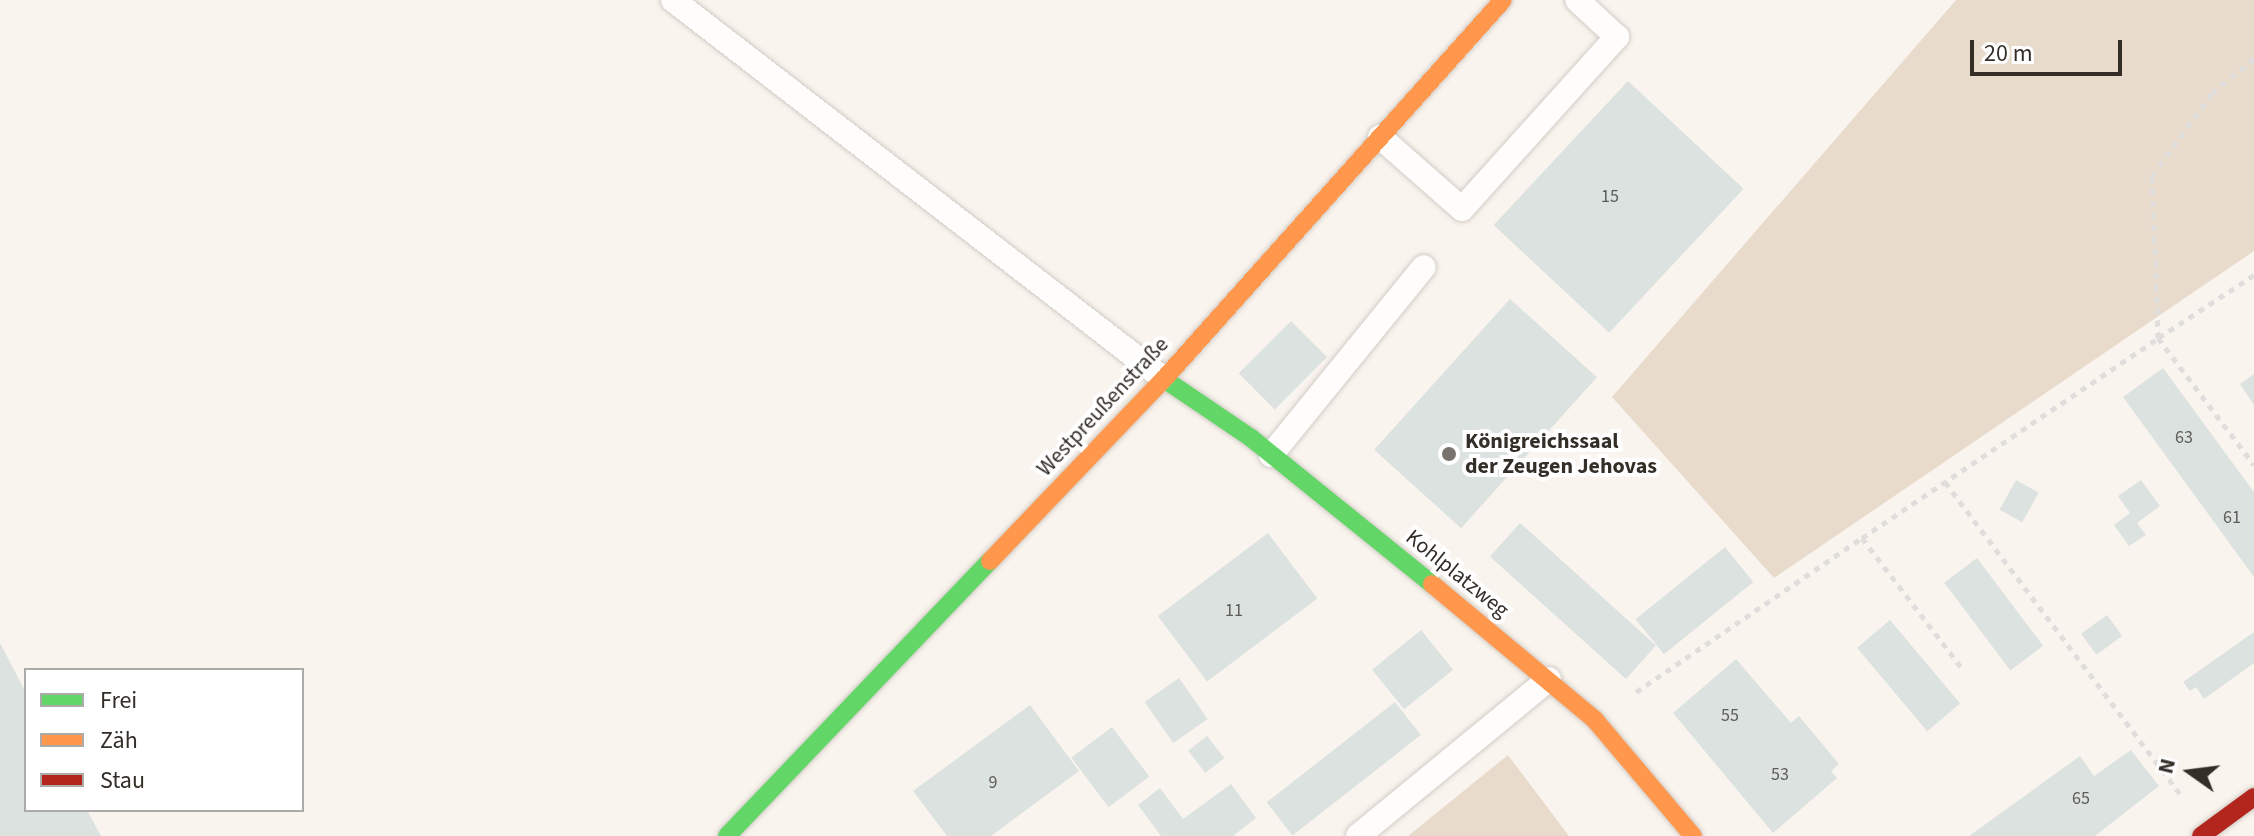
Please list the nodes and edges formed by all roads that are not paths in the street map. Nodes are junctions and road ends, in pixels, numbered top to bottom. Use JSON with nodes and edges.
{"nodes":[{"id":1,"x":673,"y":0,"type":"edge"},
{"id":2,"x":1503,"y":0,"type":"edge"},
{"id":3,"x":1577,"y":0,"type":"edge"},
{"id":4,"x":1380,"y":137,"type":"junction"},
{"id":5,"x":1424,"y":267,"type":"dead end"},
{"id":6,"x":1164,"y":379,"type":"junction"},
{"id":7,"x":1271,"y":455,"type":"junction"},
{"id":8,"x":1549,"y":679,"type":"junction"},
{"id":9,"x":2254,"y":797,"type":"edge"},
{"id":10,"x":2204,"y":833,"type":"edge"},
{"id":11,"x":727,"y":836,"type":"edge"},
{"id":12,"x":1358,"y":836,"type":"edge"},
{"id":13,"x":1693,"y":836,"type":"edge"}],
"edges":[{"from":1,"to":6,"type":"lane"},
{"from":2,"to":4,"type":"street","name":"Westpreußenstraße"},
{"from":3,"to":4,"type":"lane"},
{"from":4,"to":6,"type":"street","name":"Westpreußenstraße"},
{"from":5,"to":7,"type":"lane"},
{"from":6,"to":7,"type":"street","name":"Kohlplatzweg"},
{"from":6,"to":11,"type":"street","name":"Westpreußenstraße"},
{"from":7,"to":8,"type":"street","name":"Kohlplatzweg"},
{"from":8,"to":12,"type":"lane"},
{"from":8,"to":13,"type":"street","name":"Kohlplatzweg"},
{"from":9,"to":10,"type":"street"}]}
